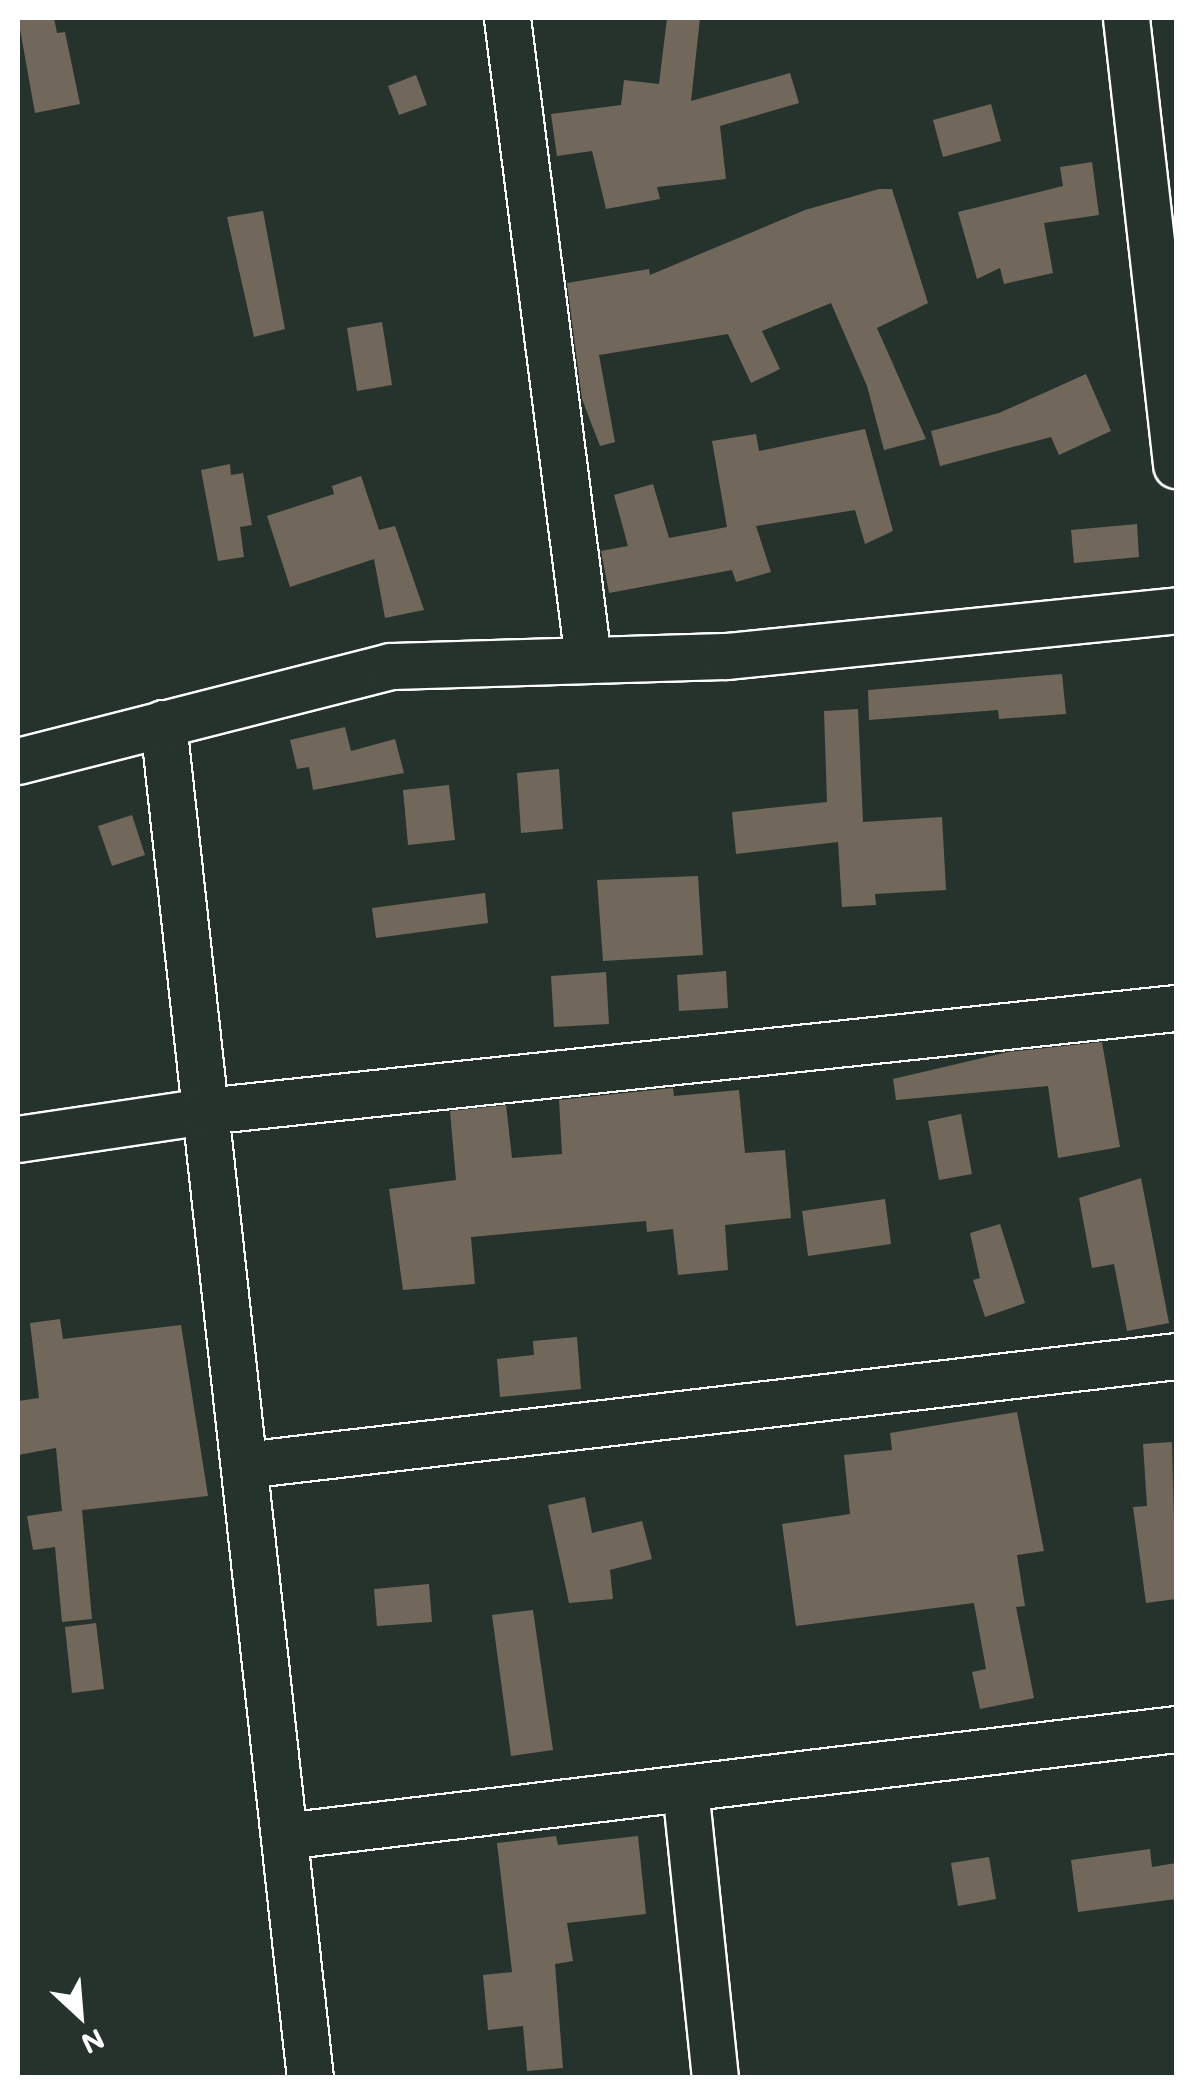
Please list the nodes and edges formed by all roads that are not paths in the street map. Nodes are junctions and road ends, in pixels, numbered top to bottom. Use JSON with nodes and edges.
{"nodes":[{"id":1,"x":507,"y":18,"type":"edge"},
{"id":2,"x":1126,"y":18,"type":"edge"},
{"id":3,"x":1176,"y":465,"type":"edge"},
{"id":4,"x":1176,"y":610,"type":"edge"},
{"id":5,"x":588,"y":660,"type":"junction"},
{"id":6,"x":163,"y":724,"type":"junction"},
{"id":7,"x":18,"y":761,"type":"edge"},
{"id":8,"x":1176,"y":1008,"type":"edge"},
{"id":9,"x":205,"y":1112,"type":"junction"},
{"id":10,"x":18,"y":1139,"type":"edge"},
{"id":11,"x":1176,"y":1356,"type":"edge"},
{"id":12,"x":244,"y":1466,"type":"junction"},
{"id":13,"x":1176,"y":1730,"type":"edge"},
{"id":14,"x":685,"y":1788,"type":"junction"},
{"id":15,"x":284,"y":1836,"type":"junction"},
{"id":16,"x":310,"y":2078,"type":"edge"},
{"id":17,"x":715,"y":2078,"type":"edge"}],
"edges":[{"from":1,"to":5,"type":"street"},
{"from":2,"to":3,"type":"street"},
{"from":4,"to":5,"type":"street"},
{"from":5,"to":6,"type":"street"},
{"from":6,"to":7,"type":"street"},
{"from":6,"to":9,"type":"street"},
{"from":8,"to":9,"type":"street"},
{"from":9,"to":10,"type":"street"},
{"from":9,"to":12,"type":"street"},
{"from":11,"to":12,"type":"street"},
{"from":12,"to":15,"type":"street"},
{"from":13,"to":14,"type":"street"},
{"from":14,"to":15,"type":"street"},
{"from":14,"to":17,"type":"street"},
{"from":15,"to":16,"type":"street"}]}
